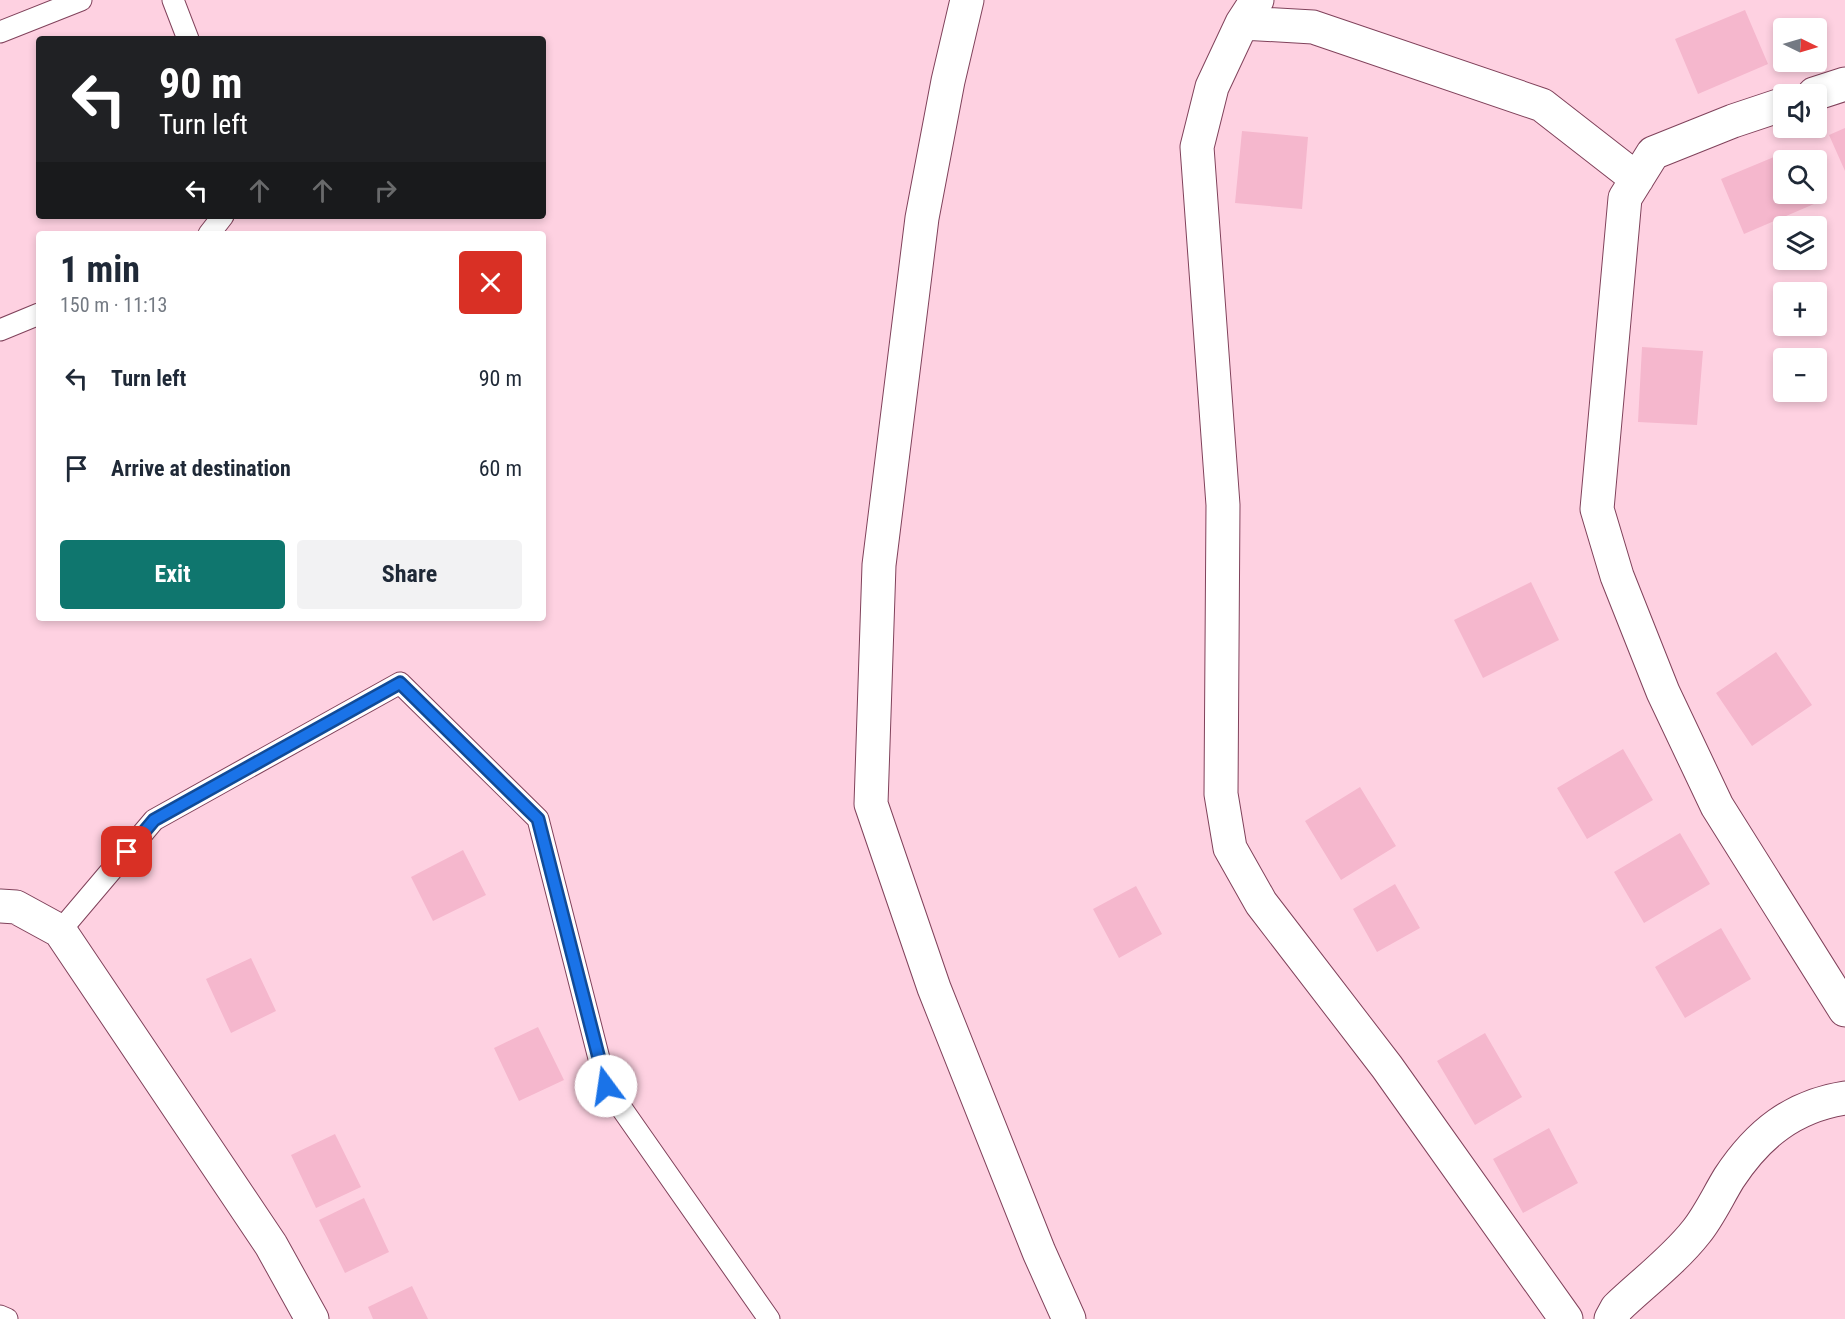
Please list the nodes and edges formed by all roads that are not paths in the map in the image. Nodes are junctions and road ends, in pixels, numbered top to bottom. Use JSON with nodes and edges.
{"nodes":[{"id":1,"x":81,"y":0,"type":"edge"},
{"id":2,"x":173,"y":0,"type":"edge"},
{"id":3,"x":967,"y":0,"type":"edge"},
{"id":4,"x":1250,"y":11,"type":"edge"},
{"id":5,"x":0,"y":32,"type":"edge"},
{"id":6,"x":187,"y":36,"type":"edge"},
{"id":7,"x":1845,"y":84,"type":"edge"},
{"id":8,"x":1827,"y":90,"type":"edge"},
{"id":9,"x":1773,"y":108,"type":"edge"},
{"id":10,"x":1637,"y":178,"type":"junction"},
{"id":11,"x":222,"y":219,"type":"edge"},
{"id":12,"x":212,"y":231,"type":"edge"},
{"id":13,"x":36,"y":315,"type":"edge"},
{"id":14,"x":0,"y":330,"type":"edge"},
{"id":15,"x":0,"y":906,"type":"edge"},
{"id":16,"x":60,"y":931,"type":"junction"},
{"id":17,"x":1845,"y":1010,"type":"edge"},
{"id":18,"x":1845,"y":1098,"type":"edge"},
{"id":19,"x":0,"y":1316,"type":"edge"},
{"id":20,"x":7,"y":1319,"type":"edge"},
{"id":21,"x":312,"y":1319,"type":"edge"},
{"id":22,"x":769,"y":1319,"type":"edge"},
{"id":23,"x":1069,"y":1319,"type":"edge"},
{"id":24,"x":1566,"y":1319,"type":"edge"},
{"id":25,"x":1611,"y":1319,"type":"edge"}],
"edges":[{"from":1,"to":5,"type":"lane"},
{"from":2,"to":6,"type":"lane"},
{"from":3,"to":23,"type":"street"},
{"from":4,"to":10,"type":"street"},
{"from":4,"to":24,"type":"street"},
{"from":7,"to":8,"type":"street"},
{"from":9,"to":10,"type":"street"},
{"from":10,"to":17,"type":"street"},
{"from":11,"to":12,"type":"lane"},
{"from":13,"to":14,"type":"lane"},
{"from":15,"to":16,"type":"street"},
{"from":16,"to":21,"type":"street"},
{"from":16,"to":22,"type":"lane"},
{"from":18,"to":25,"type":"street"},
{"from":19,"to":20,"type":"lane"}]}
